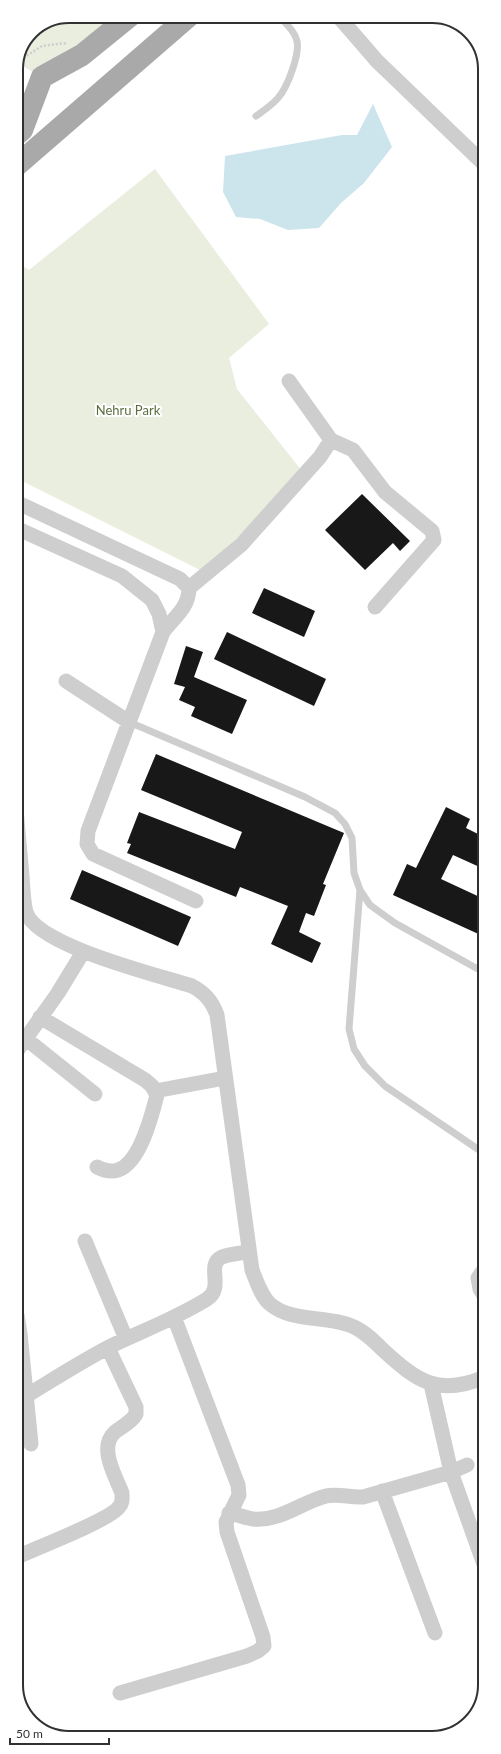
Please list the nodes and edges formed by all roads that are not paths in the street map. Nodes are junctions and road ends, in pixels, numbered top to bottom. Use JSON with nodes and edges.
{"nodes":[{"id":1,"x":121,"y":23,"type":"edge"},
{"id":2,"x":181,"y":23,"type":"edge"},
{"id":3,"x":285,"y":23,"type":"edge"},
{"id":4,"x":344,"y":23,"type":"edge"},
{"id":5,"x":256,"y":116,"type":"dead end"},
{"id":6,"x":23,"y":127,"type":"edge"},
{"id":7,"x":478,"y":158,"type":"edge"},
{"id":8,"x":23,"y":160,"type":"edge"},
{"id":9,"x":289,"y":381,"type":"dead end"},
{"id":10,"x":331,"y":440,"type":"junction"},
{"id":11,"x":23,"y":505,"type":"edge"},
{"id":12,"x":23,"y":531,"type":"edge"},
{"id":13,"x":189,"y":588,"type":"junction"},
{"id":14,"x":375,"y":607,"type":"dead end"},
{"id":15,"x":163,"y":632,"type":"junction"},
{"id":16,"x":66,"y":681,"type":"dead end"},
{"id":17,"x":129,"y":722,"type":"junction"},
{"id":18,"x":23,"y":882,"type":"edge"},
{"id":19,"x":360,"y":890,"type":"junction"},
{"id":20,"x":196,"y":901,"type":"dead end"},
{"id":21,"x":84,"y":952,"type":"junction"},
{"id":22,"x":478,"y":970,"type":"edge"},
{"id":23,"x":40,"y":1017,"type":"junction"},
{"id":24,"x":25,"y":1038,"type":"junction"},
{"id":25,"x":23,"y":1041,"type":"edge"},
{"id":26,"x":225,"y":1078,"type":"junction"},
{"id":27,"x":155,"y":1091,"type":"junction"},
{"id":28,"x":95,"y":1094,"type":"dead end"},
{"id":29,"x":478,"y":1149,"type":"edge"},
{"id":30,"x":96,"y":1167,"type":"dead end"},
{"id":31,"x":85,"y":1241,"type":"dead end"},
{"id":32,"x":249,"y":1252,"type":"junction"},
{"id":33,"x":174,"y":1317,"type":"junction"},
{"id":34,"x":126,"y":1339,"type":"junction"},
{"id":35,"x":108,"y":1348,"type":"junction"},
{"id":36,"x":23,"y":1364,"type":"edge"},
{"id":37,"x":478,"y":1380,"type":"edge"},
{"id":38,"x":431,"y":1384,"type":"junction"},
{"id":39,"x":26,"y":1396,"type":"junction"},
{"id":40,"x":31,"y":1444,"type":"dead end"},
{"id":41,"x":467,"y":1465,"type":"dead end"},
{"id":42,"x":451,"y":1472,"type":"junction"},
{"id":43,"x":382,"y":1491,"type":"junction"},
{"id":44,"x":229,"y":1513,"type":"junction"},
{"id":45,"x":478,"y":1547,"type":"edge"},
{"id":46,"x":23,"y":1553,"type":"edge"},
{"id":47,"x":435,"y":1633,"type":"dead end"},
{"id":48,"x":120,"y":1693,"type":"dead end"}],
"edges":[{"from":1,"to":6,"type":"main road"},
{"from":2,"to":8,"type":"main road"},
{"from":3,"to":5,"type":"lane"},
{"from":4,"to":7,"type":"street"},
{"from":9,"to":10,"type":"street"},
{"from":10,"to":13,"type":"street"},
{"from":10,"to":14,"type":"street"},
{"from":11,"to":13,"type":"street"},
{"from":12,"to":15,"type":"street"},
{"from":13,"to":15,"type":"street"},
{"from":15,"to":17,"type":"street"},
{"from":16,"to":17,"type":"street"},
{"from":17,"to":19,"type":"lane"},
{"from":17,"to":20,"type":"street"},
{"from":18,"to":21,"type":"street"},
{"from":19,"to":22,"type":"lane"},
{"from":19,"to":29,"type":"lane"},
{"from":21,"to":23,"type":"street"},
{"from":21,"to":26,"type":"street"},
{"from":23,"to":24,"type":"street"},
{"from":23,"to":27,"type":"street"},
{"from":24,"to":25,"type":"street"},
{"from":24,"to":28,"type":"street"},
{"from":26,"to":27,"type":"street"},
{"from":26,"to":32,"type":"street"},
{"from":27,"to":30,"type":"street"},
{"from":31,"to":34,"type":"street"},
{"from":32,"to":33,"type":"street"},
{"from":32,"to":38,"type":"street"},
{"from":33,"to":34,"type":"street"},
{"from":33,"to":44,"type":"street"},
{"from":34,"to":35,"type":"street"},
{"from":35,"to":39,"type":"street"},
{"from":35,"to":46,"type":"street"},
{"from":36,"to":39,"type":"street"},
{"from":37,"to":38,"type":"street"},
{"from":38,"to":42,"type":"street"},
{"from":39,"to":40,"type":"street"},
{"from":41,"to":42,"type":"street"},
{"from":42,"to":43,"type":"street"},
{"from":42,"to":45,"type":"street"},
{"from":43,"to":44,"type":"street"},
{"from":43,"to":47,"type":"street"},
{"from":44,"to":48,"type":"street"}]}
